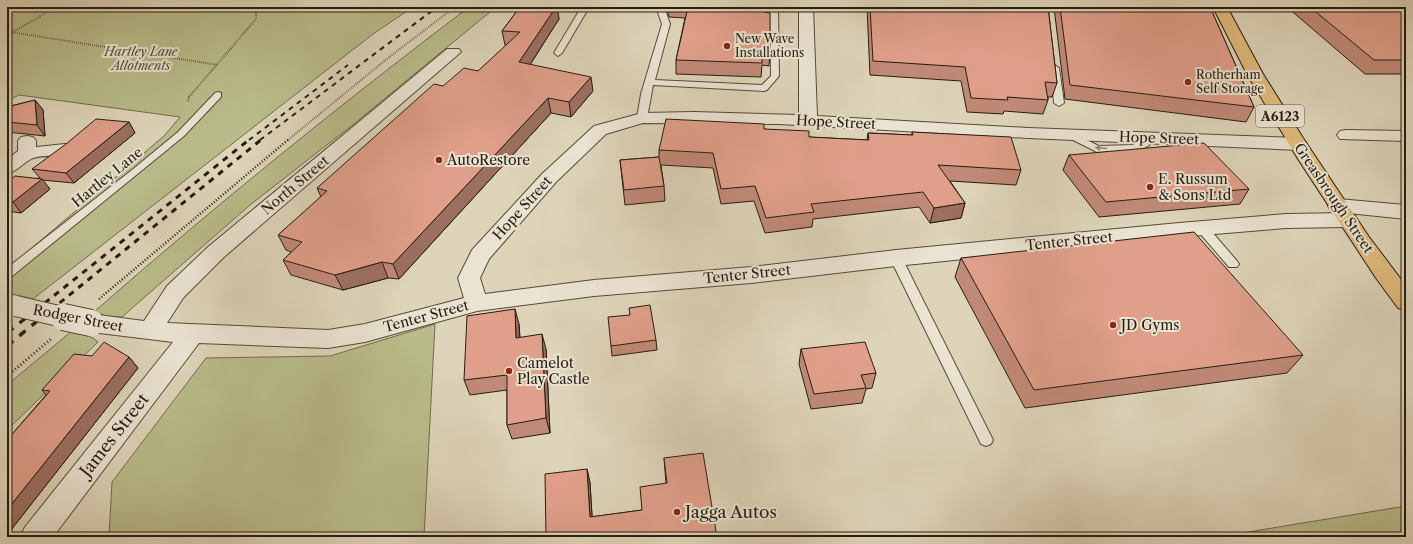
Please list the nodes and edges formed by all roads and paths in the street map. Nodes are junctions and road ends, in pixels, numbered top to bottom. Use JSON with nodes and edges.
{"nodes":[{"id":1,"x":52,"y":7,"type":"edge"},
{"id":2,"x":251,"y":7,"type":"edge"},
{"id":3,"x":456,"y":7,"type":"edge"},
{"id":4,"x":556,"y":7,"type":"edge"},
{"id":5,"x":660,"y":7,"type":"edge"},
{"id":6,"x":774,"y":7,"type":"edge"},
{"id":7,"x":806,"y":7,"type":"edge"},
{"id":8,"x":1220,"y":7,"type":"edge"},
{"id":9,"x":7,"y":28,"type":"edge"},
{"id":10,"x":11,"y":32,"type":"junction"},
{"id":11,"x":7,"y":35,"type":"edge"},
{"id":12,"x":453,"y":52,"type":"dead end"},
{"id":13,"x":558,"y":53,"type":"dead end"},
{"id":14,"x":1054,"y":58,"type":"edge"},
{"id":15,"x":218,"y":65,"type":"junction"},
{"id":16,"x":650,"y":82,"type":"junction"},
{"id":17,"x":218,"y":96,"type":"dead end"},
{"id":18,"x":1059,"y":102,"type":"dead end"},
{"id":19,"x":203,"y":111,"type":"junction"},
{"id":20,"x":642,"y":118,"type":"junction"},
{"id":21,"x":808,"y":121,"type":"junction"},
{"id":22,"x":1346,"y":134,"type":"dead end"},
{"id":23,"x":1406,"y":136,"type":"edge"},
{"id":24,"x":1298,"y":144,"type":"junction"},
{"id":25,"x":65,"y":150,"type":"edge"},
{"id":26,"x":7,"y":168,"type":"edge"},
{"id":27,"x":1406,"y":212,"type":"edge"},
{"id":28,"x":1343,"y":213,"type":"junction"},
{"id":29,"x":1202,"y":228,"type":"junction"},
{"id":30,"x":896,"y":258,"type":"junction"},
{"id":31,"x":1233,"y":264,"type":"dead end"},
{"id":32,"x":7,"y":274,"type":"edge"},
{"id":33,"x":1406,"y":302,"type":"edge"},
{"id":34,"x":477,"y":303,"type":"junction"},
{"id":35,"x":11,"y":304,"type":"edge"},
{"id":36,"x":93,"y":312,"type":"junction"},
{"id":37,"x":150,"y":331,"type":"junction"},
{"id":38,"x":193,"y":334,"type":"junction"},
{"id":39,"x":54,"y":337,"type":"dead end"},
{"id":40,"x":7,"y":376,"type":"edge"},
{"id":41,"x":986,"y":440,"type":"dead end"},
{"id":42,"x":35,"y":537,"type":"edge"}],
"edges":[{"from":1,"to":10,"type":"path"},
{"from":2,"to":15,"type":"path"},
{"from":3,"to":36,"type":"path"},
{"from":4,"to":13,"type":"lane"},
{"from":5,"to":16,"type":"lane"},
{"from":6,"to":16,"type":"lane"},
{"from":7,"to":21,"type":"street"},
{"from":8,"to":24,"type":"main road","name":"Greasbrough Street","number":"A6123"},
{"from":9,"to":10,"type":"path"},
{"from":10,"to":11,"type":"path"},
{"from":10,"to":15,"type":"path"},
{"from":12,"to":37,"type":"street","name":"North Street"},
{"from":14,"to":18,"type":"lane"},
{"from":15,"to":19,"type":"path"},
{"from":16,"to":20,"type":"lane"},
{"from":17,"to":19,"type":"lane","name":"Hartley Lane"},
{"from":19,"to":32,"type":"lane","name":"Hartley Lane"},
{"from":20,"to":21,"type":"street","name":"Hope Street"},
{"from":20,"to":34,"type":"street","name":"Hope Street"},
{"from":21,"to":24,"type":"street","name":"Hope Street"},
{"from":22,"to":23,"type":"street"},
{"from":24,"to":28,"type":"main road","name":"Greasbrough Street","number":"A6123"},
{"from":25,"to":26,"type":"street"},
{"from":27,"to":28,"type":"street","name":"Tenter Street"},
{"from":28,"to":29,"type":"street","name":"Tenter Street"},
{"from":28,"to":33,"type":"main road","name":"Greasbrough Street","number":"A6123"},
{"from":29,"to":30,"type":"street","name":"Tenter Street"},
{"from":29,"to":31,"type":"lane"},
{"from":30,"to":34,"type":"street","name":"Tenter Street"},
{"from":30,"to":41,"type":"lane"},
{"from":34,"to":38,"type":"street","name":"Tenter Street"},
{"from":35,"to":36,"type":"street","name":"Rodger Street","bridge":true},
{"from":36,"to":37,"type":"street","name":"Rodger Street"},
{"from":37,"to":38,"type":"street","name":"Tenter Street"},
{"from":38,"to":42,"type":"street","name":"James Street"},
{"from":39,"to":40,"type":"path"}]}
